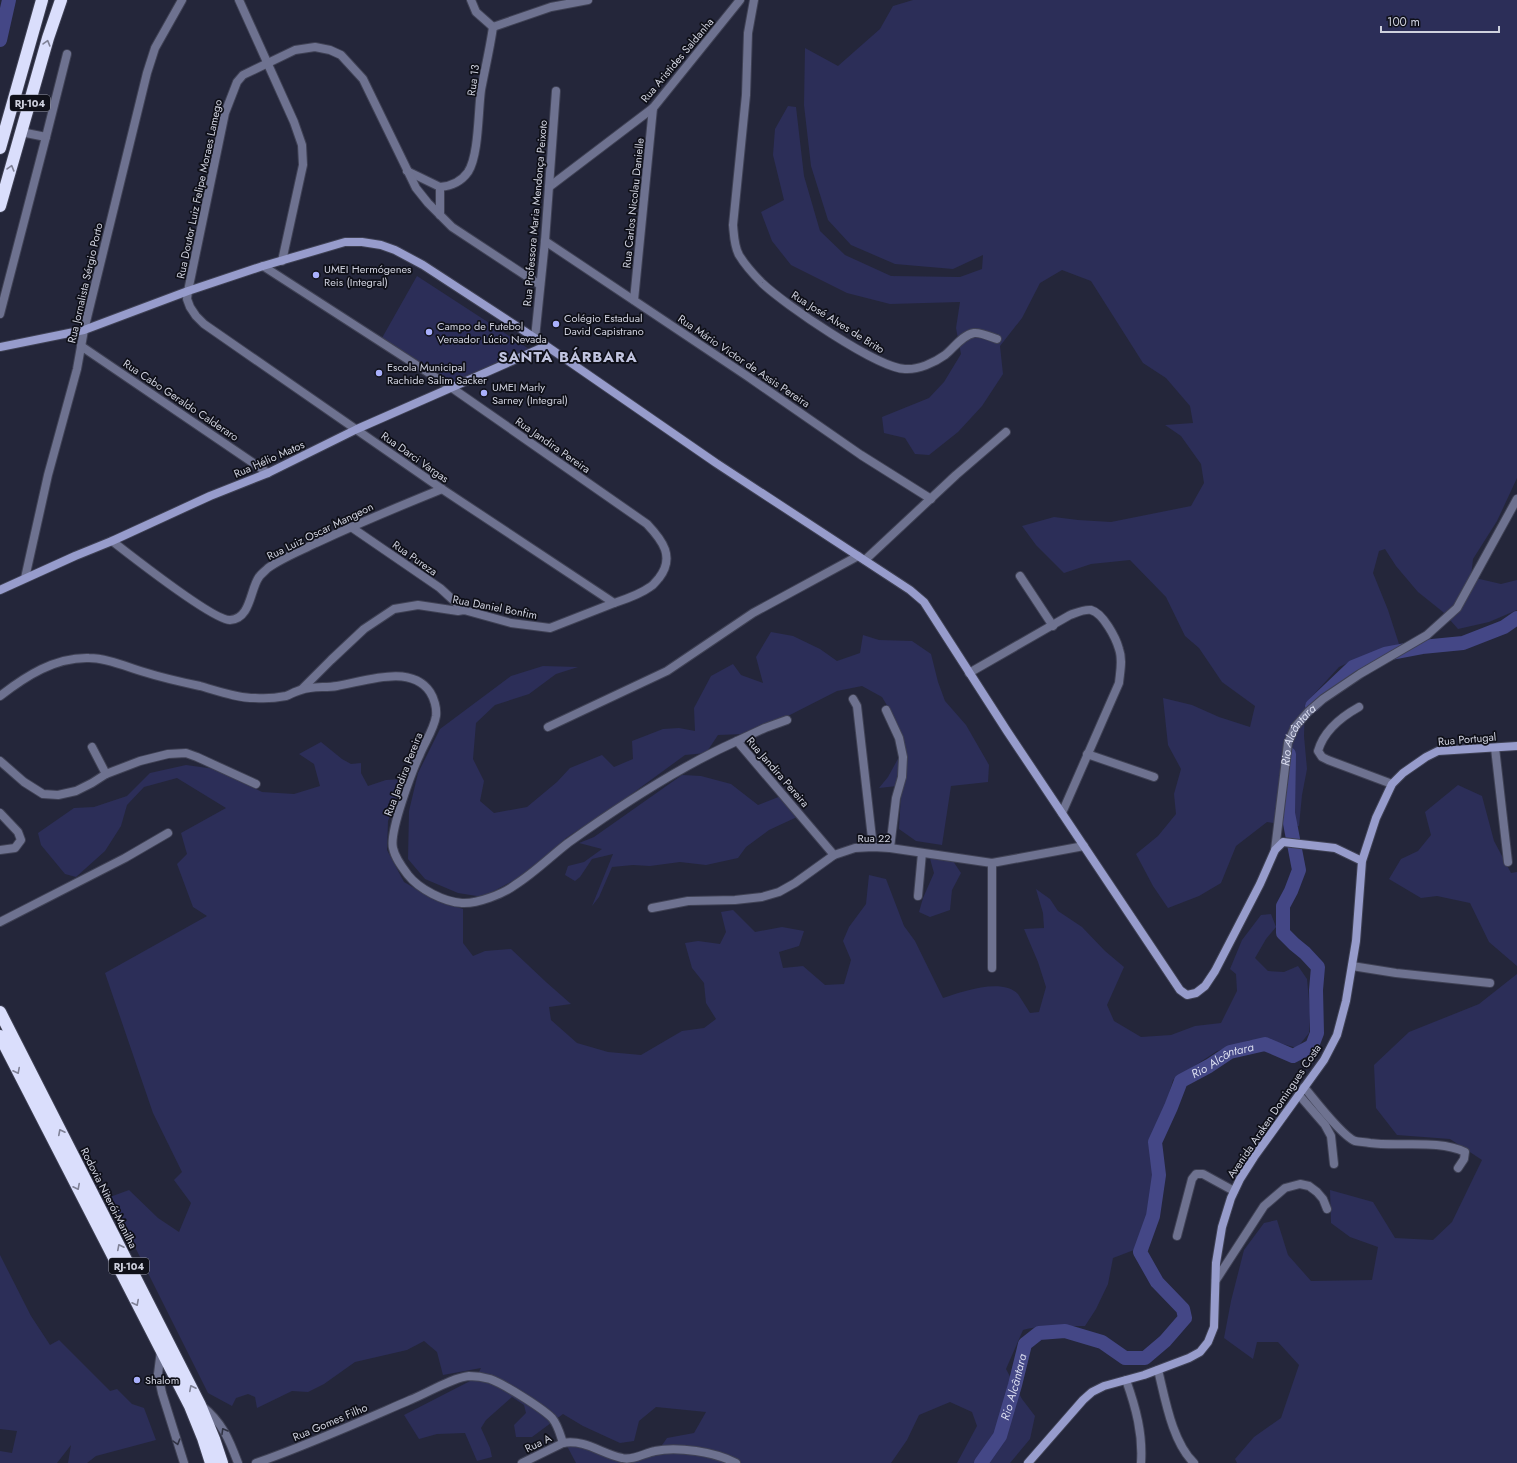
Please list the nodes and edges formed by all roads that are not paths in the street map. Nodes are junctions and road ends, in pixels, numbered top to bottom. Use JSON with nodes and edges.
{"nodes":[{"id":1,"x":42,"y":0,"type":"edge"},
{"id":2,"x":61,"y":0,"type":"edge"},
{"id":3,"x":182,"y":0,"type":"edge"},
{"id":4,"x":239,"y":0,"type":"edge"},
{"id":5,"x":471,"y":0,"type":"edge"},
{"id":6,"x":588,"y":0,"type":"edge"},
{"id":7,"x":740,"y":0,"type":"edge"},
{"id":8,"x":754,"y":0,"type":"edge"},
{"id":9,"x":493,"y":27,"type":"junction"},
{"id":10,"x":68,"y":54,"type":"dead end"},
{"id":11,"x":267,"y":62,"type":"junction"},
{"id":12,"x":556,"y":91,"type":"dead end"},
{"id":13,"x":653,"y":108,"type":"junction"},
{"id":14,"x":21,"y":132,"type":"junction"},
{"id":15,"x":46,"y":137,"type":"junction"},
{"id":16,"x":0,"y":148,"type":"edge"},
{"id":17,"x":407,"y":171,"type":"junction"},
{"id":18,"x":440,"y":187,"type":"junction"},
{"id":19,"x":549,"y":187,"type":"junction"},
{"id":20,"x":0,"y":206,"type":"edge"},
{"id":21,"x":440,"y":216,"type":"junction"},
{"id":22,"x":545,"y":242,"type":"junction"},
{"id":23,"x":282,"y":261,"type":"junction"},
{"id":24,"x":263,"y":266,"type":"junction"},
{"id":25,"x":540,"y":285,"type":"junction"},
{"id":26,"x":188,"y":291,"type":"junction"},
{"id":27,"x":634,"y":300,"type":"junction"},
{"id":28,"x":0,"y":314,"type":"edge"},
{"id":29,"x":84,"y":330,"type":"junction"},
{"id":30,"x":535,"y":338,"type":"junction"},
{"id":31,"x":997,"y":339,"type":"dead end"},
{"id":32,"x":81,"y":346,"type":"junction"},
{"id":33,"x":546,"y":346,"type":"junction"},
{"id":34,"x":0,"y":347,"type":"edge"},
{"id":35,"x":452,"y":388,"type":"junction"},
{"id":36,"x":357,"y":429,"type":"junction"},
{"id":37,"x":1006,"y":432,"type":"dead end"},
{"id":38,"x":268,"y":473,"type":"junction"},
{"id":39,"x":442,"y":489,"type":"junction"},
{"id":40,"x":931,"y":499,"type":"junction"},
{"id":41,"x":1517,"y":499,"type":"edge"},
{"id":42,"x":351,"y":527,"type":"junction"},
{"id":43,"x":112,"y":541,"type":"junction"},
{"id":44,"x":861,"y":558,"type":"junction"},
{"id":45,"x":1020,"y":576,"type":"dead end"},
{"id":46,"x":25,"y":578,"type":"junction"},
{"id":47,"x":0,"y":590,"type":"edge"},
{"id":48,"x":614,"y":603,"type":"junction"},
{"id":49,"x":464,"y":610,"type":"junction"},
{"id":50,"x":1053,"y":626,"type":"junction"},
{"id":51,"x":969,"y":672,"type":"junction"},
{"id":52,"x":302,"y":689,"type":"junction"},
{"id":53,"x":0,"y":696,"type":"edge"},
{"id":54,"x":853,"y":699,"type":"dead end"},
{"id":55,"x":1358,"y":707,"type":"dead end"},
{"id":56,"x":886,"y":710,"type":"dead end"},
{"id":57,"x":787,"y":720,"type":"dead end"},
{"id":58,"x":548,"y":727,"type":"dead end"},
{"id":59,"x":737,"y":741,"type":"junction"},
{"id":60,"x":1517,"y":746,"type":"edge"},
{"id":61,"x":92,"y":747,"type":"dead end"},
{"id":62,"x":1495,"y":748,"type":"junction"},
{"id":63,"x":1087,"y":754,"type":"junction"},
{"id":64,"x":0,"y":761,"type":"edge"},
{"id":65,"x":106,"y":774,"type":"junction"},
{"id":66,"x":1154,"y":777,"type":"dead end"},
{"id":67,"x":256,"y":784,"type":"dead end"},
{"id":68,"x":1392,"y":784,"type":"junction"},
{"id":69,"x":0,"y":813,"type":"edge"},
{"id":70,"x":1062,"y":813,"type":"junction"},
{"id":71,"x":168,"y":834,"type":"dead end"},
{"id":72,"x":1084,"y":846,"type":"junction"},
{"id":73,"x":873,"y":847,"type":"junction"},
{"id":74,"x":890,"y":848,"type":"junction"},
{"id":75,"x":0,"y":850,"type":"edge"},
{"id":76,"x":1275,"y":850,"type":"junction"},
{"id":77,"x":922,"y":853,"type":"junction"},
{"id":78,"x":834,"y":855,"type":"junction"},
{"id":79,"x":1362,"y":861,"type":"junction"},
{"id":80,"x":1508,"y":862,"type":"dead end"},
{"id":81,"x":992,"y":863,"type":"junction"},
{"id":82,"x":918,"y":896,"type":"dead end"},
{"id":83,"x":652,"y":908,"type":"dead end"},
{"id":84,"x":0,"y":922,"type":"edge"},
{"id":85,"x":1352,"y":966,"type":"junction"},
{"id":86,"x":992,"y":968,"type":"dead end"},
{"id":87,"x":1490,"y":984,"type":"dead end"},
{"id":88,"x":0,"y":1012,"type":"edge"},
{"id":89,"x":0,"y":1036,"type":"edge"},
{"id":90,"x":1304,"y":1088,"type":"junction"},
{"id":91,"x":1299,"y":1095,"type":"junction"},
{"id":92,"x":1334,"y":1164,"type":"dead end"},
{"id":93,"x":1458,"y":1168,"type":"dead end"},
{"id":94,"x":1234,"y":1191,"type":"junction"},
{"id":95,"x":1327,"y":1209,"type":"dead end"},
{"id":96,"x":1177,"y":1236,"type":"dead end"},
{"id":97,"x":1216,"y":1280,"type":"junction"},
{"id":98,"x":161,"y":1350,"type":"junction"},
{"id":99,"x":1158,"y":1370,"type":"junction"},
{"id":100,"x":1126,"y":1380,"type":"junction"},
{"id":101,"x":200,"y":1405,"type":"junction"},
{"id":102,"x":563,"y":1443,"type":"junction"},
{"id":103,"x":184,"y":1463,"type":"edge"},
{"id":104,"x":211,"y":1463,"type":"edge"},
{"id":105,"x":222,"y":1463,"type":"edge"},
{"id":106,"x":238,"y":1463,"type":"edge"},
{"id":107,"x":256,"y":1463,"type":"edge"},
{"id":108,"x":522,"y":1463,"type":"edge"},
{"id":109,"x":736,"y":1463,"type":"edge"},
{"id":110,"x":1028,"y":1463,"type":"edge"},
{"id":111,"x":1141,"y":1463,"type":"edge"},
{"id":112,"x":1194,"y":1463,"type":"edge"}],
"edges":[{"from":1,"to":16,"type":"highway","number":"RJ-104"},
{"from":14,"to":2,"type":"highway","number":"RJ-104","one_way":true},
{"from":3,"to":29,"type":"street","name":"Rua Jornalista Sérgio Porto"},
{"from":4,"to":11,"type":"street"},
{"from":5,"to":9,"type":"street"},
{"from":6,"to":9,"type":"street"},
{"from":7,"to":13,"type":"street","name":"Rua Aristides Saldanha"},
{"from":8,"to":31,"type":"street","name":"Rua José Alves de Brito"},
{"from":9,"to":18,"type":"street","name":"Rua 13"},
{"from":10,"to":15,"type":"street"},
{"from":11,"to":17,"type":"street","name":"Rua Doutor Luiz Felipe Moraes Lamego"},
{"from":11,"to":23,"type":"street"},
{"from":11,"to":26,"type":"street","name":"Rua Doutor Luiz Felipe Moraes Lamego"},
{"from":12,"to":19,"type":"street","name":"Rua Professora Maria Mendonça Peixoto"},
{"from":13,"to":19,"type":"street","name":"Rua Aristides Saldanha"},
{"from":13,"to":27,"type":"street","name":"Rua Carlos Nicolau Danielle"},
{"from":14,"to":15,"type":"street"},
{"from":20,"to":14,"type":"highway","number":"RJ-104","one_way":true},
{"from":15,"to":28,"type":"street"},
{"from":17,"to":18,"type":"street"},
{"from":17,"to":21,"type":"street","name":"Rua Doutor Luiz Felipe Moraes Lamego"},
{"from":18,"to":21,"type":"street"},
{"from":19,"to":22,"type":"street","name":"Rua Professora Maria Mendonça Peixoto"},
{"from":21,"to":25,"type":"street","name":"Rua Doutor Luiz Felipe Moraes Lamego"},
{"from":22,"to":25,"type":"street","name":"Rua Professora Maria Mendonça Peixoto"},
{"from":22,"to":27,"type":"street","name":"Rua Mário Victor de Assis Pereira"},
{"from":23,"to":24,"type":"street"},
{"from":23,"to":30,"type":"street"},
{"from":24,"to":26,"type":"street"},
{"from":24,"to":35,"type":"street","name":"Rua Jandira Pereira"},
{"from":25,"to":30,"type":"street","name":"Rua Professora Maria Mendonça Peixoto"},
{"from":26,"to":29,"type":"street"},
{"from":26,"to":36,"type":"street","name":"Rua Darci Vargas"},
{"from":27,"to":40,"type":"street","name":"Rua Mário Victor de Assis Pereira"},
{"from":29,"to":32,"type":"street","name":"Rua Jornalista Sérgio Porto"},
{"from":29,"to":34,"type":"street"},
{"from":30,"to":33,"type":"street"},
{"from":32,"to":38,"type":"street","name":"Rua Cabo Geraldo Calderaro"},
{"from":32,"to":46,"type":"street","name":"Rua Jornalista Sérgio Porto"},
{"from":33,"to":35,"type":"street","name":"Rua Hélio Matos"},
{"from":33,"to":44,"type":"street"},
{"from":35,"to":36,"type":"street","name":"Rua Hélio Matos"},
{"from":35,"to":48,"type":"street","name":"Rua Jandira Pereira"},
{"from":36,"to":38,"type":"street","name":"Rua Hélio Matos"},
{"from":36,"to":39,"type":"street","name":"Rua Darci Vargas"},
{"from":37,"to":40,"type":"street"},
{"from":38,"to":43,"type":"street","name":"Rua Hélio Matos"},
{"from":39,"to":42,"type":"street","name":"Rua Luiz Oscar Mangeon"},
{"from":39,"to":48,"type":"street","name":"Rua Darci Vargas"},
{"from":40,"to":44,"type":"street"},
{"from":41,"to":76,"type":"street"},
{"from":42,"to":43,"type":"street","name":"Rua Luiz Oscar Mangeon"},
{"from":42,"to":49,"type":"street","name":"Rua Pureza"},
{"from":43,"to":46,"type":"street","name":"Rua Hélio Matos"},
{"from":44,"to":51,"type":"street"},
{"from":44,"to":58,"type":"street"},
{"from":45,"to":50,"type":"street"},
{"from":46,"to":47,"type":"street","name":"Rua Hélio Matos"},
{"from":48,"to":49,"type":"street","name":"Rua Daniel Bonfim"},
{"from":49,"to":52,"type":"street","name":"Rua Daniel Bonfim"},
{"from":50,"to":51,"type":"street"},
{"from":50,"to":63,"type":"street"},
{"from":51,"to":70,"type":"street"},
{"from":52,"to":53,"type":"street","name":"Rua Jandira Pereira"},
{"from":52,"to":59,"type":"street","name":"Rua Jandira Pereira"},
{"from":54,"to":73,"type":"street"},
{"from":55,"to":68,"type":"street"},
{"from":56,"to":74,"type":"street"},
{"from":57,"to":59,"type":"street"},
{"from":59,"to":78,"type":"street","name":"Rua Jandira Pereira"},
{"from":60,"to":62,"type":"street","name":"Rua Portugal"},
{"from":61,"to":65,"type":"street"},
{"from":62,"to":68,"type":"street","name":"Rua Portugal"},
{"from":62,"to":80,"type":"street"},
{"from":63,"to":66,"type":"street"},
{"from":63,"to":70,"type":"street"},
{"from":64,"to":65,"type":"street"},
{"from":65,"to":67,"type":"street"},
{"from":68,"to":79,"type":"street","name":"Rua Portugal"},
{"from":69,"to":75,"type":"street"},
{"from":70,"to":72,"type":"street"},
{"from":71,"to":84,"type":"street"},
{"from":72,"to":76,"type":"street"},
{"from":72,"to":81,"type":"street","name":"Rua 22"},
{"from":73,"to":74,"type":"street","name":"Rua 22"},
{"from":73,"to":78,"type":"street","name":"Rua 22"},
{"from":74,"to":77,"type":"street","name":"Rua 22"},
{"from":76,"to":79,"type":"street"},
{"from":77,"to":81,"type":"street","name":"Rua 22"},
{"from":77,"to":82,"type":"street"},
{"from":78,"to":83,"type":"street","name":"Rua 22"},
{"from":79,"to":85,"type":"street","name":"Avenida Araken Domingues Costa"},
{"from":81,"to":86,"type":"street"},
{"from":85,"to":87,"type":"street"},
{"from":85,"to":90,"type":"street","name":"Avenida Araken Domingues Costa"},
{"from":101,"to":88,"type":"highway","name":"Rodovia Niterói-Manilha","number":"RJ-104","one_way":true},
{"from":89,"to":98,"type":"highway","number":"RJ-104","one_way":true},
{"from":90,"to":91,"type":"street","name":"Avenida Araken Domingues Costa"},
{"from":90,"to":93,"type":"street"},
{"from":91,"to":92,"type":"street"},
{"from":91,"to":94,"type":"street","name":"Avenida Araken Domingues Costa"},
{"from":94,"to":96,"type":"street"},
{"from":94,"to":97,"type":"street","name":"Avenida Araken Domingues Costa"},
{"from":95,"to":97,"type":"street"},
{"from":97,"to":99,"type":"street","name":"Avenida Araken Domingues Costa"},
{"from":98,"to":103,"type":"street","one_way":true},
{"from":98,"to":104,"type":"highway","number":"RJ-104"},
{"from":99,"to":100,"type":"street","name":"Avenida Araken Domingues Costa"},
{"from":99,"to":112,"type":"street"},
{"from":100,"to":110,"type":"street","name":"Avenida Araken Domingues Costa"},
{"from":100,"to":111,"type":"street"},
{"from":101,"to":105,"type":"highway","name":"Rodovia Niterói-Manilha","number":"RJ-104"},
{"from":106,"to":101,"type":"street","one_way":true},
{"from":102,"to":107,"type":"street","name":"Rua Gomes Filho"},
{"from":102,"to":108,"type":"street","name":"Rua A"},
{"from":102,"to":109,"type":"street"}]}
